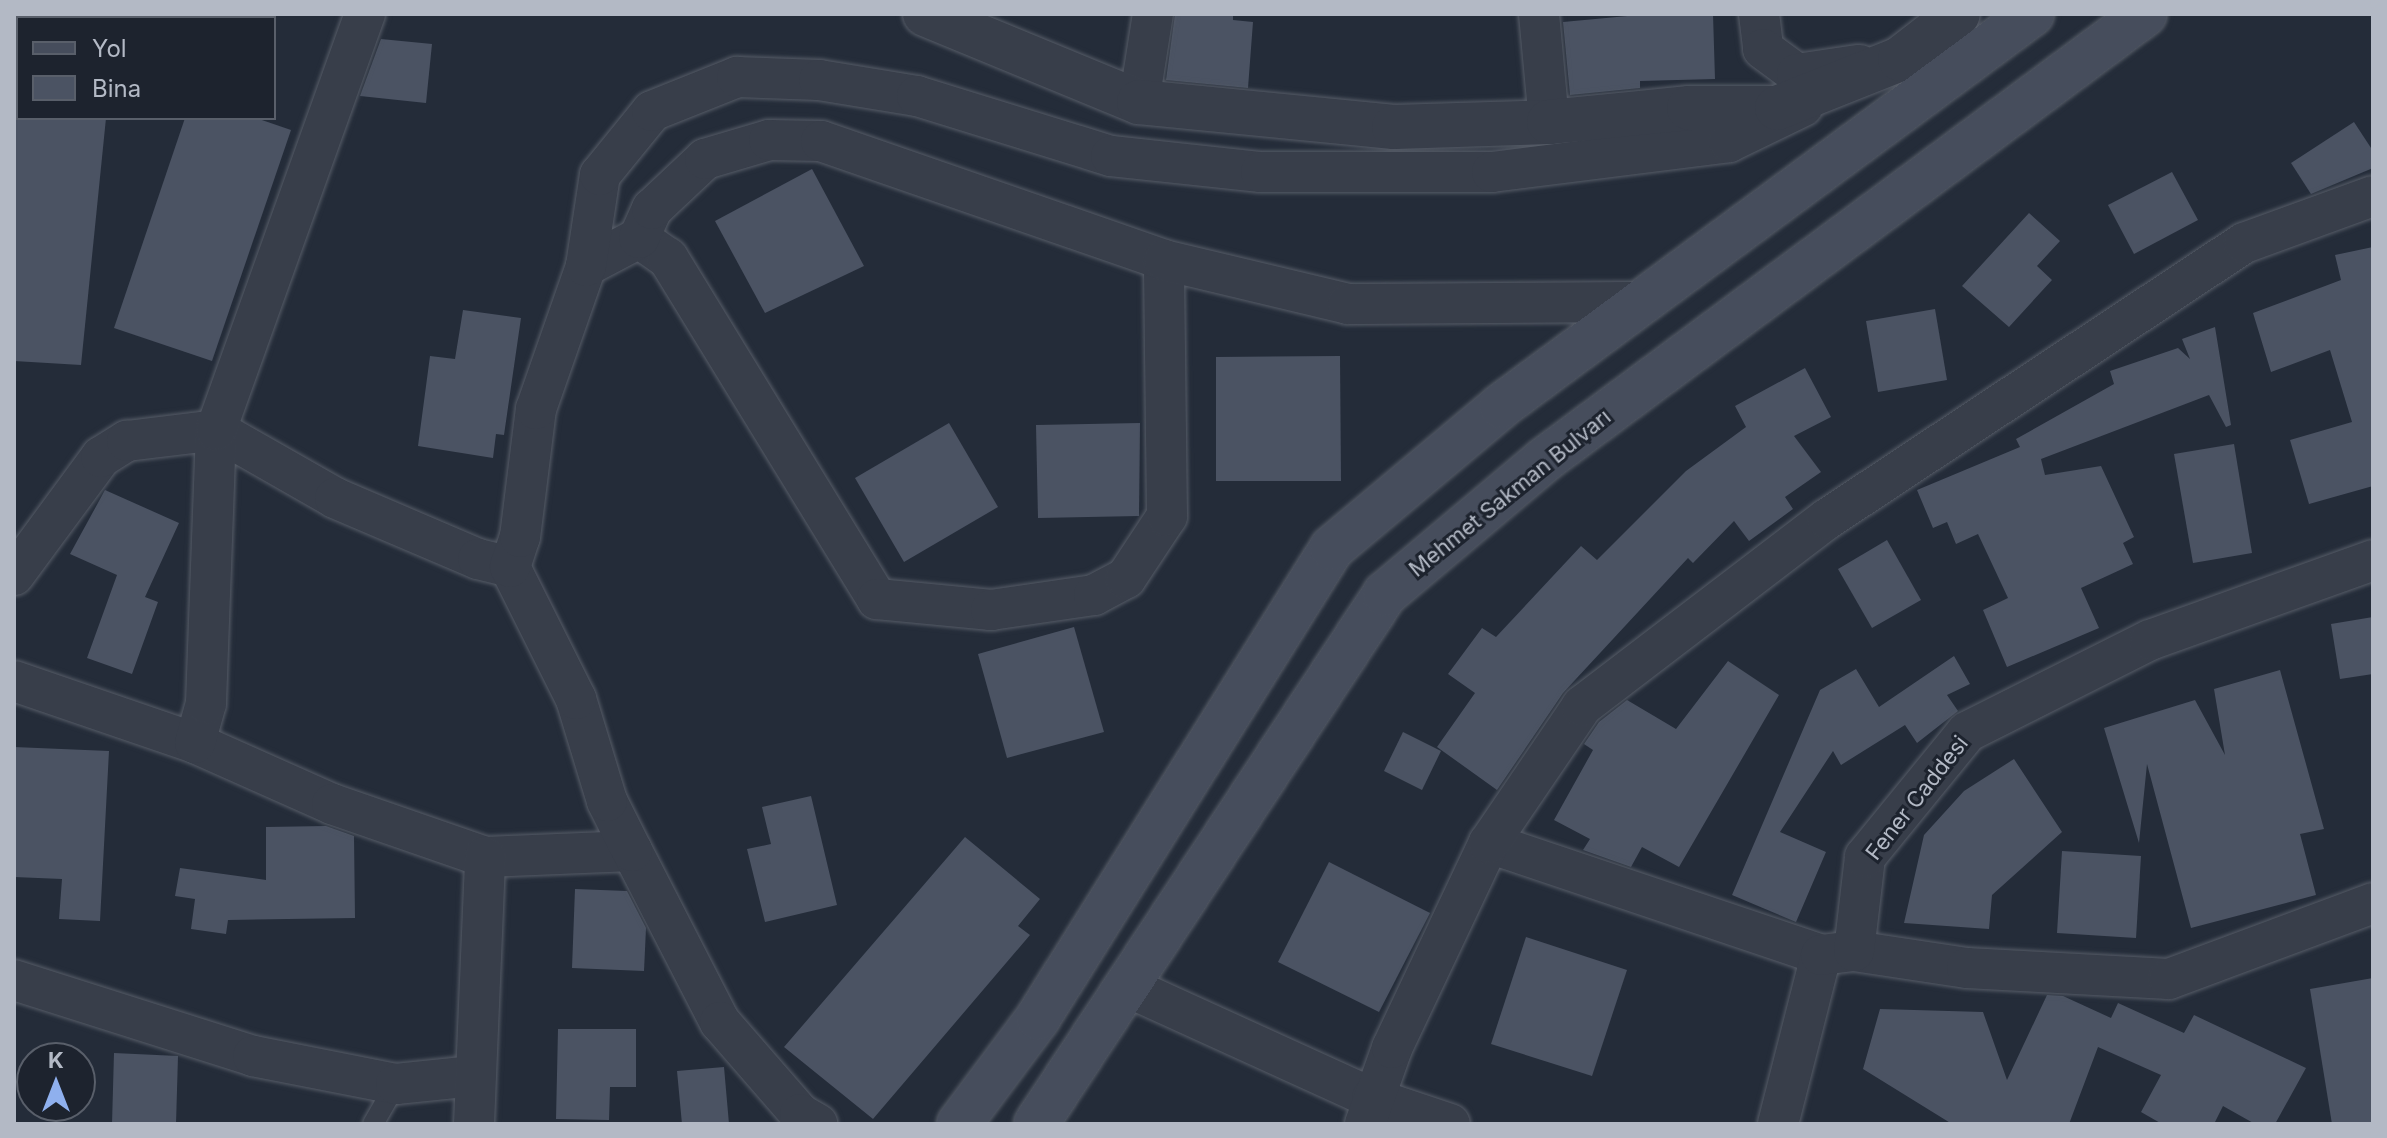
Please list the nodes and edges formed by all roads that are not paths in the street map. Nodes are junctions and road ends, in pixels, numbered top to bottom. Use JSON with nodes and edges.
{"nodes":[{"id":1,"x":365,"y":14,"type":"edge"},
{"id":2,"x":925,"y":14,"type":"edge"},
{"id":3,"x":1153,"y":14,"type":"edge"},
{"id":4,"x":1539,"y":14,"type":"edge"},
{"id":5,"x":1759,"y":14,"type":"edge"},
{"id":6,"x":1958,"y":14,"type":"edge"},
{"id":7,"x":2032,"y":14,"type":"edge"},
{"id":8,"x":2145,"y":14,"type":"edge"},
{"id":9,"x":1900,"y":59,"type":"junction"},
{"id":10,"x":1139,"y":102,"type":"junction"},
{"id":11,"x":1549,"y":122,"type":"junction"},
{"id":12,"x":2373,"y":196,"type":"edge"},
{"id":13,"x":639,"y":238,"type":"junction"},
{"id":14,"x":1164,"y":260,"type":"junction"},
{"id":15,"x":586,"y":266,"type":"junction"},
{"id":16,"x":1643,"y":302,"type":"junction"},
{"id":17,"x":216,"y":430,"type":"junction"},
{"id":18,"x":2373,"y":560,"type":"edge"},
{"id":19,"x":510,"y":567,"type":"junction"},
{"id":20,"x":14,"y":575,"type":"edge"},
{"id":21,"x":14,"y":681,"type":"edge"},
{"id":22,"x":195,"y":743,"type":"junction"},
{"id":23,"x":1489,"y":843,"type":"junction"},
{"id":24,"x":632,"y":851,"type":"junction"},
{"id":25,"x":485,"y":857,"type":"junction"},
{"id":26,"x":2373,"y":903,"type":"edge"},
{"id":27,"x":1837,"y":953,"type":"junction"},
{"id":28,"x":14,"y":980,"type":"edge"},
{"id":29,"x":1126,"y":986,"type":"junction"},
{"id":30,"x":474,"y":1076,"type":"junction"},
{"id":31,"x":396,"y":1084,"type":"junction"},
{"id":32,"x":1368,"y":1111,"type":"edge"},
{"id":33,"x":373,"y":1124,"type":"edge"},
{"id":34,"x":474,"y":1124,"type":"edge"},
{"id":35,"x":817,"y":1124,"type":"edge"},
{"id":36,"x":959,"y":1124,"type":"edge"},
{"id":37,"x":1036,"y":1124,"type":"edge"},
{"id":38,"x":1450,"y":1124,"type":"edge"},
{"id":39,"x":1778,"y":1124,"type":"edge"}],
"edges":[{"from":1,"to":17,"type":"street"},
{"from":2,"to":10,"type":"street"},
{"from":3,"to":10,"type":"street"},
{"from":4,"to":11,"type":"street"},
{"from":5,"to":9,"type":"street"},
{"from":6,"to":9,"type":"street"},
{"from":7,"to":16,"type":"main road"},
{"from":8,"to":29,"type":"main road","name":"Mehmet Sakman Bulvarı"},
{"from":9,"to":11,"type":"street"},
{"from":9,"to":15,"type":"street"},
{"from":10,"to":11,"type":"street"},
{"from":12,"to":23,"type":"street"},
{"from":13,"to":14,"type":"street"},
{"from":13,"to":14,"type":"street"},
{"from":13,"to":15,"type":"street"},
{"from":14,"to":16,"type":"street"},
{"from":15,"to":19,"type":"street"},
{"from":16,"to":36,"type":"main road"},
{"from":17,"to":19,"type":"street"},
{"from":17,"to":20,"type":"street"},
{"from":17,"to":22,"type":"street"},
{"from":18,"to":27,"type":"street","name":"Fener Caddesi"},
{"from":19,"to":24,"type":"street"},
{"from":21,"to":22,"type":"street"},
{"from":22,"to":25,"type":"street"},
{"from":23,"to":27,"type":"street"},
{"from":23,"to":32,"type":"street"},
{"from":24,"to":25,"type":"street"},
{"from":24,"to":35,"type":"street"},
{"from":25,"to":30,"type":"street"},
{"from":26,"to":27,"type":"street"},
{"from":27,"to":39,"type":"street","name":"Fener Caddesi"},
{"from":28,"to":31,"type":"street"},
{"from":29,"to":32,"type":"street"},
{"from":29,"to":37,"type":"main road","name":"Mehmet Sakman Bulvarı"},
{"from":30,"to":31,"type":"street"},
{"from":30,"to":34,"type":"street"},
{"from":31,"to":33,"type":"lane"},
{"from":32,"to":38,"type":"street"}]}
